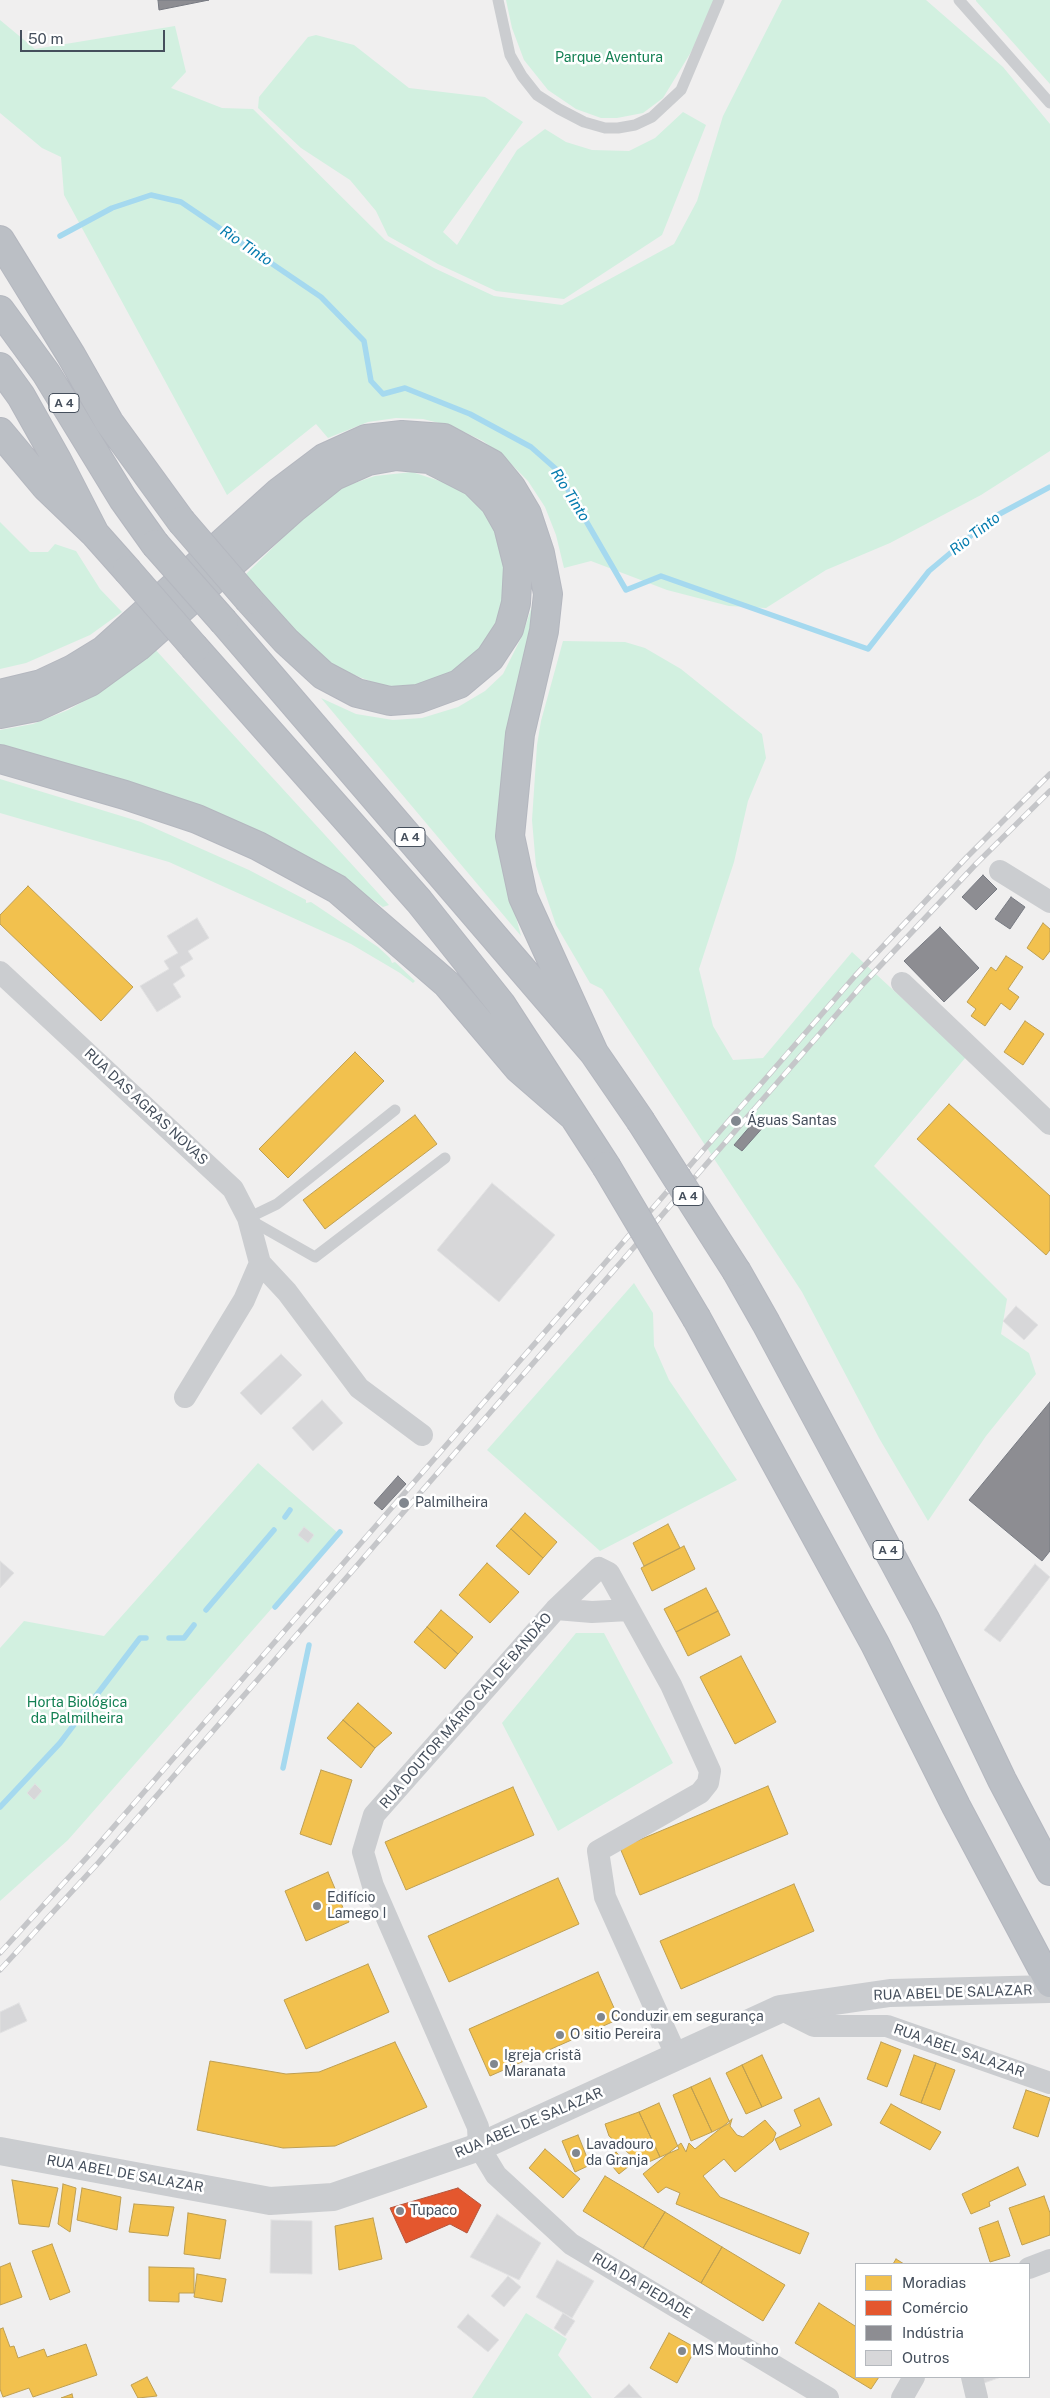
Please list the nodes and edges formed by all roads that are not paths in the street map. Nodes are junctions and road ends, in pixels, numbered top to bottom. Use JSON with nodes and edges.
{"nodes":[{"id":1,"x":498,"y":0,"type":"edge"},
{"id":2,"x":719,"y":0,"type":"edge"},
{"id":3,"x":959,"y":0,"type":"edge"},
{"id":4,"x":1050,"y":103,"type":"edge"},
{"id":5,"x":0,"y":240,"type":"edge"},
{"id":6,"x":0,"y":310,"type":"edge"},
{"id":7,"x":0,"y":366,"type":"edge"},
{"id":8,"x":0,"y":432,"type":"edge"},
{"id":9,"x":95,"y":534,"type":"junction"},
{"id":10,"x":0,"y":694,"type":"edge"},
{"id":11,"x":0,"y":714,"type":"edge"},
{"id":12,"x":0,"y":759,"type":"edge"},
{"id":13,"x":1000,"y":871,"type":"dead end"},
{"id":14,"x":1050,"y":902,"type":"edge"},
{"id":15,"x":0,"y":972,"type":"edge"},
{"id":16,"x":902,"y":982,"type":"dead end"},
{"id":17,"x":594,"y":1053,"type":"junction"},
{"id":18,"x":395,"y":1110,"type":"dead end"},
{"id":19,"x":572,"y":1115,"type":"junction"},
{"id":20,"x":1050,"y":1124,"type":"edge"},
{"id":21,"x":444,"y":1158,"type":"dead end"},
{"id":22,"x":248,"y":1218,"type":"junction"},
{"id":23,"x":260,"y":1263,"type":"junction"},
{"id":24,"x":185,"y":1397,"type":"dead end"},
{"id":25,"x":422,"y":1435,"type":"dead end"},
{"id":26,"x":556,"y":1609,"type":"junction"},
{"id":27,"x":629,"y":1610,"type":"junction"},
{"id":28,"x":1050,"y":1871,"type":"edge"},
{"id":29,"x":1050,"y":1983,"type":"edge"},
{"id":30,"x":1050,"y":1989,"type":"edge"},
{"id":31,"x":780,"y":2009,"type":"junction"},
{"id":32,"x":677,"y":2057,"type":"junction"},
{"id":33,"x":1050,"y":2083,"type":"edge"},
{"id":34,"x":479,"y":2147,"type":"junction"},
{"id":35,"x":0,"y":2151,"type":"edge"},
{"id":36,"x":1050,"y":2260,"type":"edge"},
{"id":37,"x":1030,"y":2268,"type":"edge"},
{"id":38,"x":913,"y":2378,"type":"edge"},
{"id":39,"x":972,"y":2378,"type":"edge"},
{"id":40,"x":828,"y":2398,"type":"edge"},
{"id":41,"x":902,"y":2398,"type":"edge"},
{"id":42,"x":976,"y":2398,"type":"edge"}],
"edges":[{"from":1,"to":2,"type":"lane"},
{"from":3,"to":4,"type":"lane"},
{"from":5,"to":11,"type":"highway","bridge":true},
{"from":6,"to":17,"type":"highway","number":"A 4","bridge":true},
{"from":7,"to":9,"type":"highway","number":"A 4"},
{"from":8,"to":9,"type":"highway","number":"A 4"},
{"from":9,"to":19,"type":"highway","number":"A 4","bridge":true},
{"from":10,"to":17,"type":"highway"},
{"from":12,"to":19,"type":"highway"},
{"from":13,"to":14,"type":"street"},
{"from":15,"to":22,"type":"street","name":"RUA DAS AGRAS NOVAS"},
{"from":16,"to":20,"type":"street"},
{"from":17,"to":28,"type":"highway","number":"A 4","bridge":true},
{"from":18,"to":22,"type":"lane"},
{"from":19,"to":29,"type":"highway","number":"A 4","bridge":true},
{"from":21,"to":22,"type":"lane"},
{"from":22,"to":23,"type":"street","name":"RUA DAS AGRAS NOVAS"},
{"from":23,"to":24,"type":"street"},
{"from":23,"to":25,"type":"street","name":"RUA DAS AGRAS NOVAS"},
{"from":26,"to":27,"type":"street","name":"RUA DOUTOR MÁRIO CAL DE BANDÃO"},
{"from":26,"to":27,"type":"street","name":"RUA DOUTOR MÁRIO CAL DE BANDÃO"},
{"from":26,"to":34,"type":"street","name":"RUA DOUTOR MÁRIO CAL DE BANDÃO"},
{"from":27,"to":32,"type":"street","name":"RUA DOUTOR MÁRIO CAL DE BANDÃO"},
{"from":30,"to":31,"type":"street","name":"RUA ABEL DE SALAZAR"},
{"from":31,"to":32,"type":"street","name":"RUA ABEL DE SALAZAR"},
{"from":31,"to":33,"type":"street","name":"RUA ABEL SALAZAR"},
{"from":32,"to":34,"type":"street","name":"RUA ABEL DE SALAZAR"},
{"from":34,"to":35,"type":"street","name":"RUA ABEL DE SALAZAR"},
{"from":34,"to":40,"type":"street","name":"RUA DA PIEDADE"},
{"from":36,"to":37,"type":"street"},
{"from":38,"to":41,"type":"street"},
{"from":39,"to":42,"type":"street"}]}
